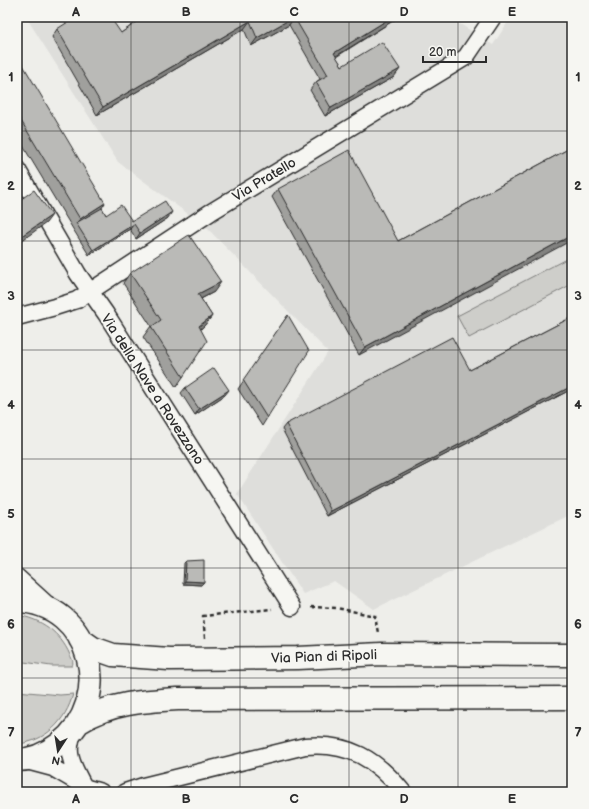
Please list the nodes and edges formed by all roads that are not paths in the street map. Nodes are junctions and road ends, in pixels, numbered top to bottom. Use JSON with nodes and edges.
{"nodes":[{"id":1,"x":493,"y":17,"type":"edge"},
{"id":2,"x":17,"y":169,"type":"edge"},
{"id":3,"x":90,"y":290,"type":"junction"},
{"id":4,"x":17,"y":317,"type":"edge"},
{"id":5,"x":17,"y":577,"type":"edge"},
{"id":6,"x":17,"y":601,"type":"edge"},
{"id":7,"x":292,"y":606,"type":"dead end"},
{"id":8,"x":62,"y":618,"type":"junction"},
{"id":9,"x":80,"y":639,"type":"junction"},
{"id":10,"x":572,"y":655,"type":"edge"},
{"id":11,"x":572,"y":698,"type":"edge"},
{"id":12,"x":78,"y":725,"type":"junction"},
{"id":13,"x":19,"y":760,"type":"edge"},
{"id":14,"x":83,"y":785,"type":"junction"},
{"id":15,"x":101,"y":792,"type":"edge"},
{"id":16,"x":126,"y":792,"type":"edge"},
{"id":17,"x":403,"y":792,"type":"edge"}],
"edges":[{"from":1,"to":3,"type":"street","name":"Via Pratello"},
{"from":2,"to":3,"type":"street","name":"Via della Nave a Rovezzano"},
{"from":3,"to":4,"type":"street","name":"Via Pratello"},
{"from":3,"to":7,"type":"street","name":"Via della Nave a Rovezzano"},
{"from":5,"to":8,"type":"street"},
{"from":6,"to":8,"type":"main road","name":"Via Pian di Ripoli"},
{"from":8,"to":9,"type":"main road","name":"Via Pian di Ripoli"},
{"from":9,"to":10,"type":"main road","name":"Via Pian di Ripoli"},
{"from":9,"to":12,"type":"main road","name":"Via Pian di Ripoli"},
{"from":11,"to":12,"type":"main road","name":"Via Pian di Ripoli"},
{"from":12,"to":13,"type":"main road","name":"Via Pian di Ripoli"},
{"from":12,"to":14,"type":"street"},
{"from":13,"to":14,"type":"street"},
{"from":14,"to":15,"type":"street"},
{"from":16,"to":17,"type":"street"}]}
